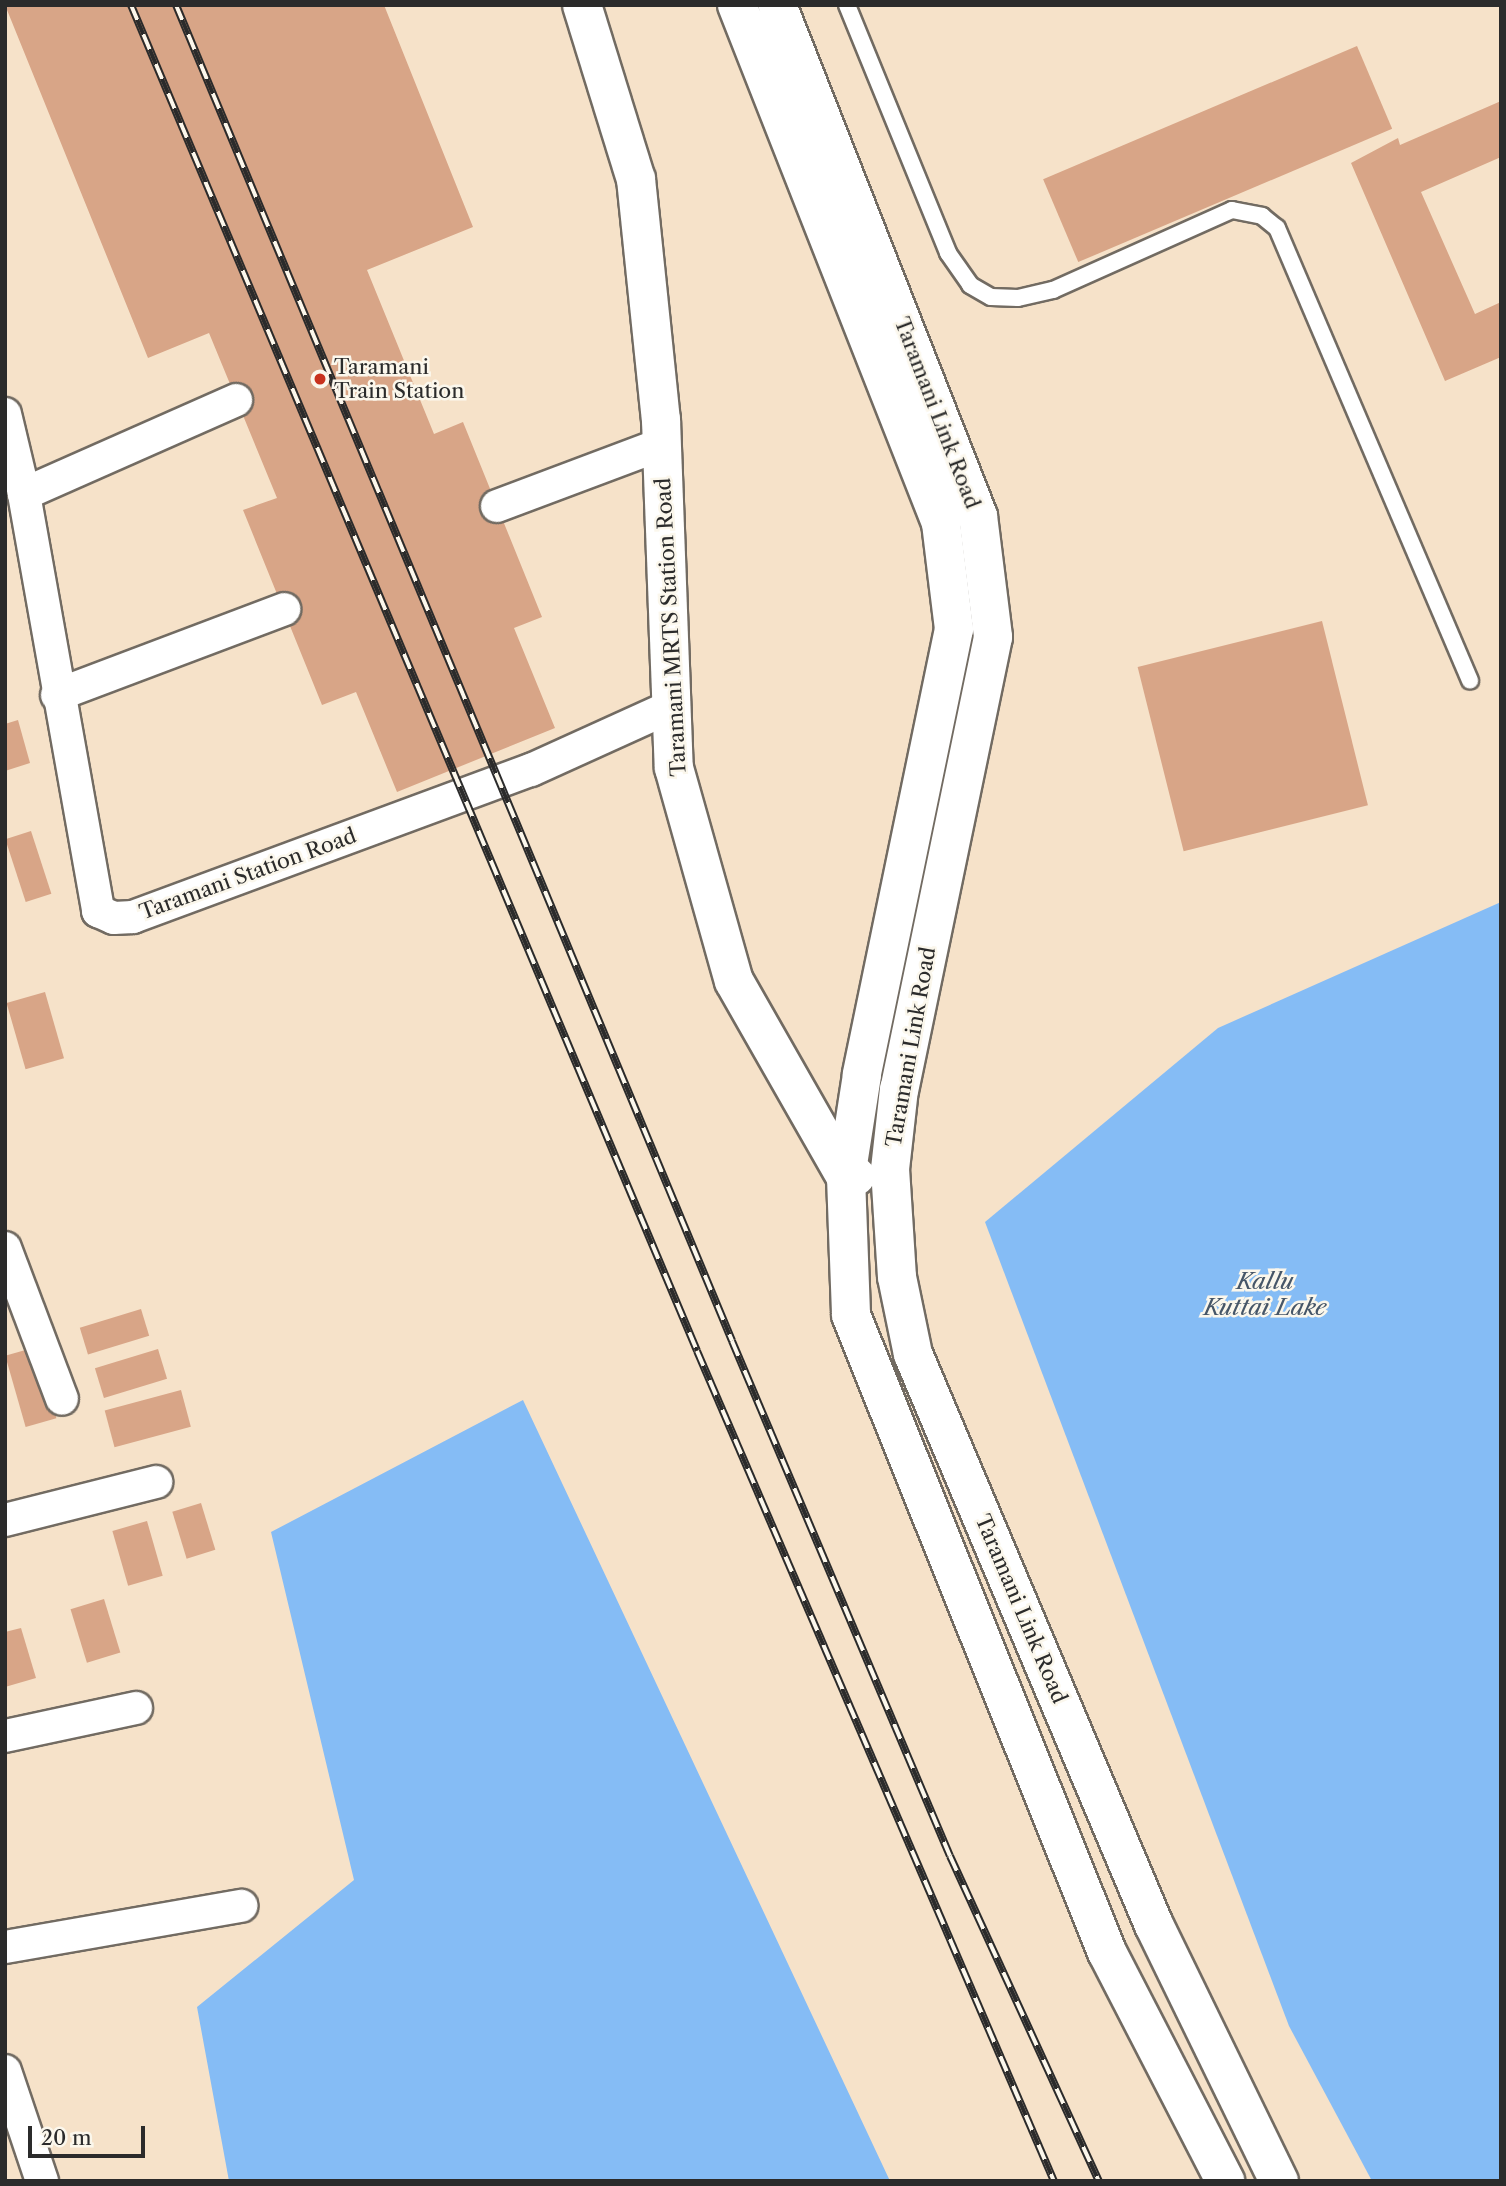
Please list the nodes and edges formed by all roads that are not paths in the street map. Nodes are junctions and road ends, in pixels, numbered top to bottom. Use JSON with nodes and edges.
{"nodes":[{"id":1,"x":582,"y":5,"type":"edge"},
{"id":2,"x":737,"y":5,"type":"edge"},
{"id":3,"x":776,"y":5,"type":"edge"},
{"id":4,"x":847,"y":5,"type":"edge"},
{"id":5,"x":236,"y":400,"type":"dead end"},
{"id":6,"x":5,"y":414,"type":"edge"},
{"id":7,"x":662,"y":444,"type":"junction"},
{"id":8,"x":24,"y":494,"type":"junction"},
{"id":9,"x":497,"y":506,"type":"dead end"},
{"id":10,"x":284,"y":610,"type":"dead end"},
{"id":11,"x":1470,"y":681,"type":"dead end"},
{"id":12,"x":57,"y":695,"type":"junction"},
{"id":13,"x":672,"y":706,"type":"junction"},
{"id":14,"x":890,"y":1170,"type":"junction"},
{"id":15,"x":846,"y":1177,"type":"junction"},
{"id":16,"x":5,"y":1248,"type":"edge"},
{"id":17,"x":62,"y":1399,"type":"dead end"},
{"id":18,"x":156,"y":1482,"type":"dead end"},
{"id":19,"x":5,"y":1520,"type":"edge"},
{"id":20,"x":136,"y":1708,"type":"dead end"},
{"id":21,"x":5,"y":1736,"type":"edge"},
{"id":22,"x":241,"y":1906,"type":"dead end"},
{"id":23,"x":5,"y":1947,"type":"edge"},
{"id":24,"x":5,"y":2071,"type":"edge"},
{"id":25,"x":42,"y":2181,"type":"edge"},
{"id":26,"x":1225,"y":2181,"type":"edge"},
{"id":27,"x":1279,"y":2181,"type":"edge"}],
"edges":[{"from":1,"to":7,"type":"street","name":"Taramani MRTS Station Road"},
{"from":2,"to":15,"type":"street","name":"Taramani Link Road"},
{"from":3,"to":14,"type":"street","name":"Taramani Link Road"},
{"from":4,"to":11,"type":"lane"},
{"from":5,"to":8,"type":"street"},
{"from":6,"to":8,"type":"street","name":"Taramani Station Road"},
{"from":7,"to":9,"type":"street"},
{"from":7,"to":13,"type":"street","name":"Taramani MRTS Station Road"},
{"from":8,"to":12,"type":"street","name":"Taramani Station Road"},
{"from":10,"to":12,"type":"street"},
{"from":12,"to":13,"type":"street","name":"Taramani Station Road"},
{"from":13,"to":15,"type":"street","name":"Taramani MRTS Station Road"},
{"from":14,"to":15,"type":"street"},
{"from":14,"to":27,"type":"street","name":"Taramani Link Road"},
{"from":15,"to":26,"type":"street","name":"Taramani Link Road"},
{"from":16,"to":17,"type":"street"},
{"from":18,"to":19,"type":"street"},
{"from":20,"to":21,"type":"street"},
{"from":22,"to":23,"type":"street"},
{"from":24,"to":25,"type":"street"}]}
